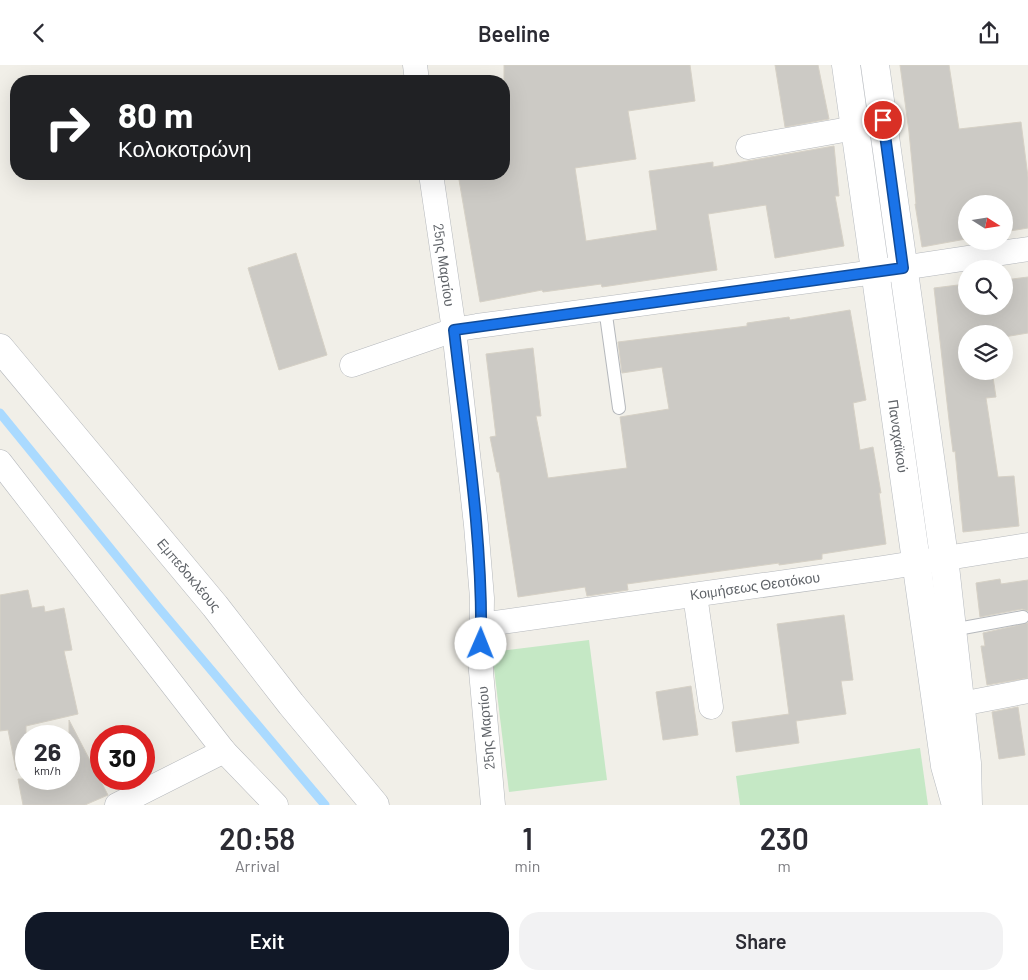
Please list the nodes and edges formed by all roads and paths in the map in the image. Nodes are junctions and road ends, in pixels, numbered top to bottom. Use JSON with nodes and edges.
{"nodes":[{"id":1,"x":846,"y":65,"type":"edge"},
{"id":2,"x":875,"y":65,"type":"edge"},
{"id":3,"x":855,"y":128,"type":"junction"},
{"id":4,"x":748,"y":147,"type":"dead end"},
{"id":5,"x":432,"y":180,"type":"edge"},
{"id":6,"x":1028,"y":249,"type":"edge"},
{"id":7,"x":903,"y":268,"type":"junction"},
{"id":8,"x":875,"y":272,"type":"junction"},
{"id":9,"x":605,"y":308,"type":"junction"},
{"id":10,"x":454,"y":330,"type":"junction"},
{"id":11,"x":0,"y":348,"type":"edge"},
{"id":12,"x":352,"y":365,"type":"dead end"},
{"id":13,"x":619,"y":408,"type":"dead end"},
{"id":14,"x":0,"y":461,"type":"edge"},
{"id":15,"x":1028,"y":545,"type":"edge"},
{"id":16,"x":944,"y":557,"type":"junction"},
{"id":17,"x":916,"y":562,"type":"junction"},
{"id":18,"x":694,"y":595,"type":"junction"},
{"id":19,"x":1023,"y":617,"type":"dead end"},
{"id":20,"x":481,"y":625,"type":"junction"},
{"id":21,"x":952,"y":630,"type":"junction"},
{"id":22,"x":1028,"y":691,"type":"edge"},
{"id":23,"x":961,"y":704,"type":"junction"},
{"id":24,"x":711,"y":707,"type":"dead end"},
{"id":25,"x":224,"y":751,"type":"junction"},
{"id":26,"x":117,"y":805,"type":"edge"},
{"id":27,"x":276,"y":805,"type":"edge"},
{"id":28,"x":375,"y":805,"type":"edge"},
{"id":29,"x":493,"y":805,"type":"edge"},
{"id":30,"x":956,"y":805,"type":"edge"},
{"id":31,"x":968,"y":805,"type":"edge"}],
"edges":[{"from":1,"to":3,"type":"main road","name":"Παναχαϊκού"},
{"from":2,"to":7,"type":"main road","name":"Παναχαϊκού"},
{"from":3,"to":4,"type":"street"},
{"from":3,"to":8,"type":"main road","name":"Παναχαϊκού"},
{"from":5,"to":10,"type":"street","name":"25ης Μαρτίου"},
{"from":6,"to":7,"type":"street"},
{"from":7,"to":8,"type":"street"},
{"from":7,"to":16,"type":"main road","name":"Παναχαϊκού"},
{"from":8,"to":9,"type":"street"},
{"from":8,"to":17,"type":"main road","name":"Παναχαϊκού"},
{"from":9,"to":10,"type":"street"},
{"from":9,"to":13,"type":"lane"},
{"from":10,"to":12,"type":"street"},
{"from":10,"to":20,"type":"street","name":"25ης Μαρτίου"},
{"from":11,"to":28,"type":"main road","name":"Εμπεδοκλέους"},
{"from":14,"to":25,"type":"street"},
{"from":15,"to":16,"type":"street","name":"Κοιμήσεως Θεοτόκου"},
{"from":16,"to":17,"type":"street","name":"Κοιμήσεως Θεοτόκου"},
{"from":16,"to":21,"type":"main road","name":"Παναχαϊκού"},
{"from":17,"to":18,"type":"street","name":"Κοιμήσεως Θεοτόκου"},
{"from":17,"to":30,"type":"main road","name":"Παναχαϊκού"},
{"from":18,"to":20,"type":"street","name":"Κοιμήσεως Θεοτόκου"},
{"from":18,"to":24,"type":"street"},
{"from":19,"to":21,"type":"lane"},
{"from":20,"to":29,"type":"street","name":"25ης Μαρτίου"},
{"from":21,"to":23,"type":"main road","name":"Παναχαϊκού"},
{"from":22,"to":23,"type":"street"},
{"from":23,"to":31,"type":"main road","name":"Παναχαϊκού"},
{"from":25,"to":26,"type":"street"},
{"from":25,"to":27,"type":"street"}]}
